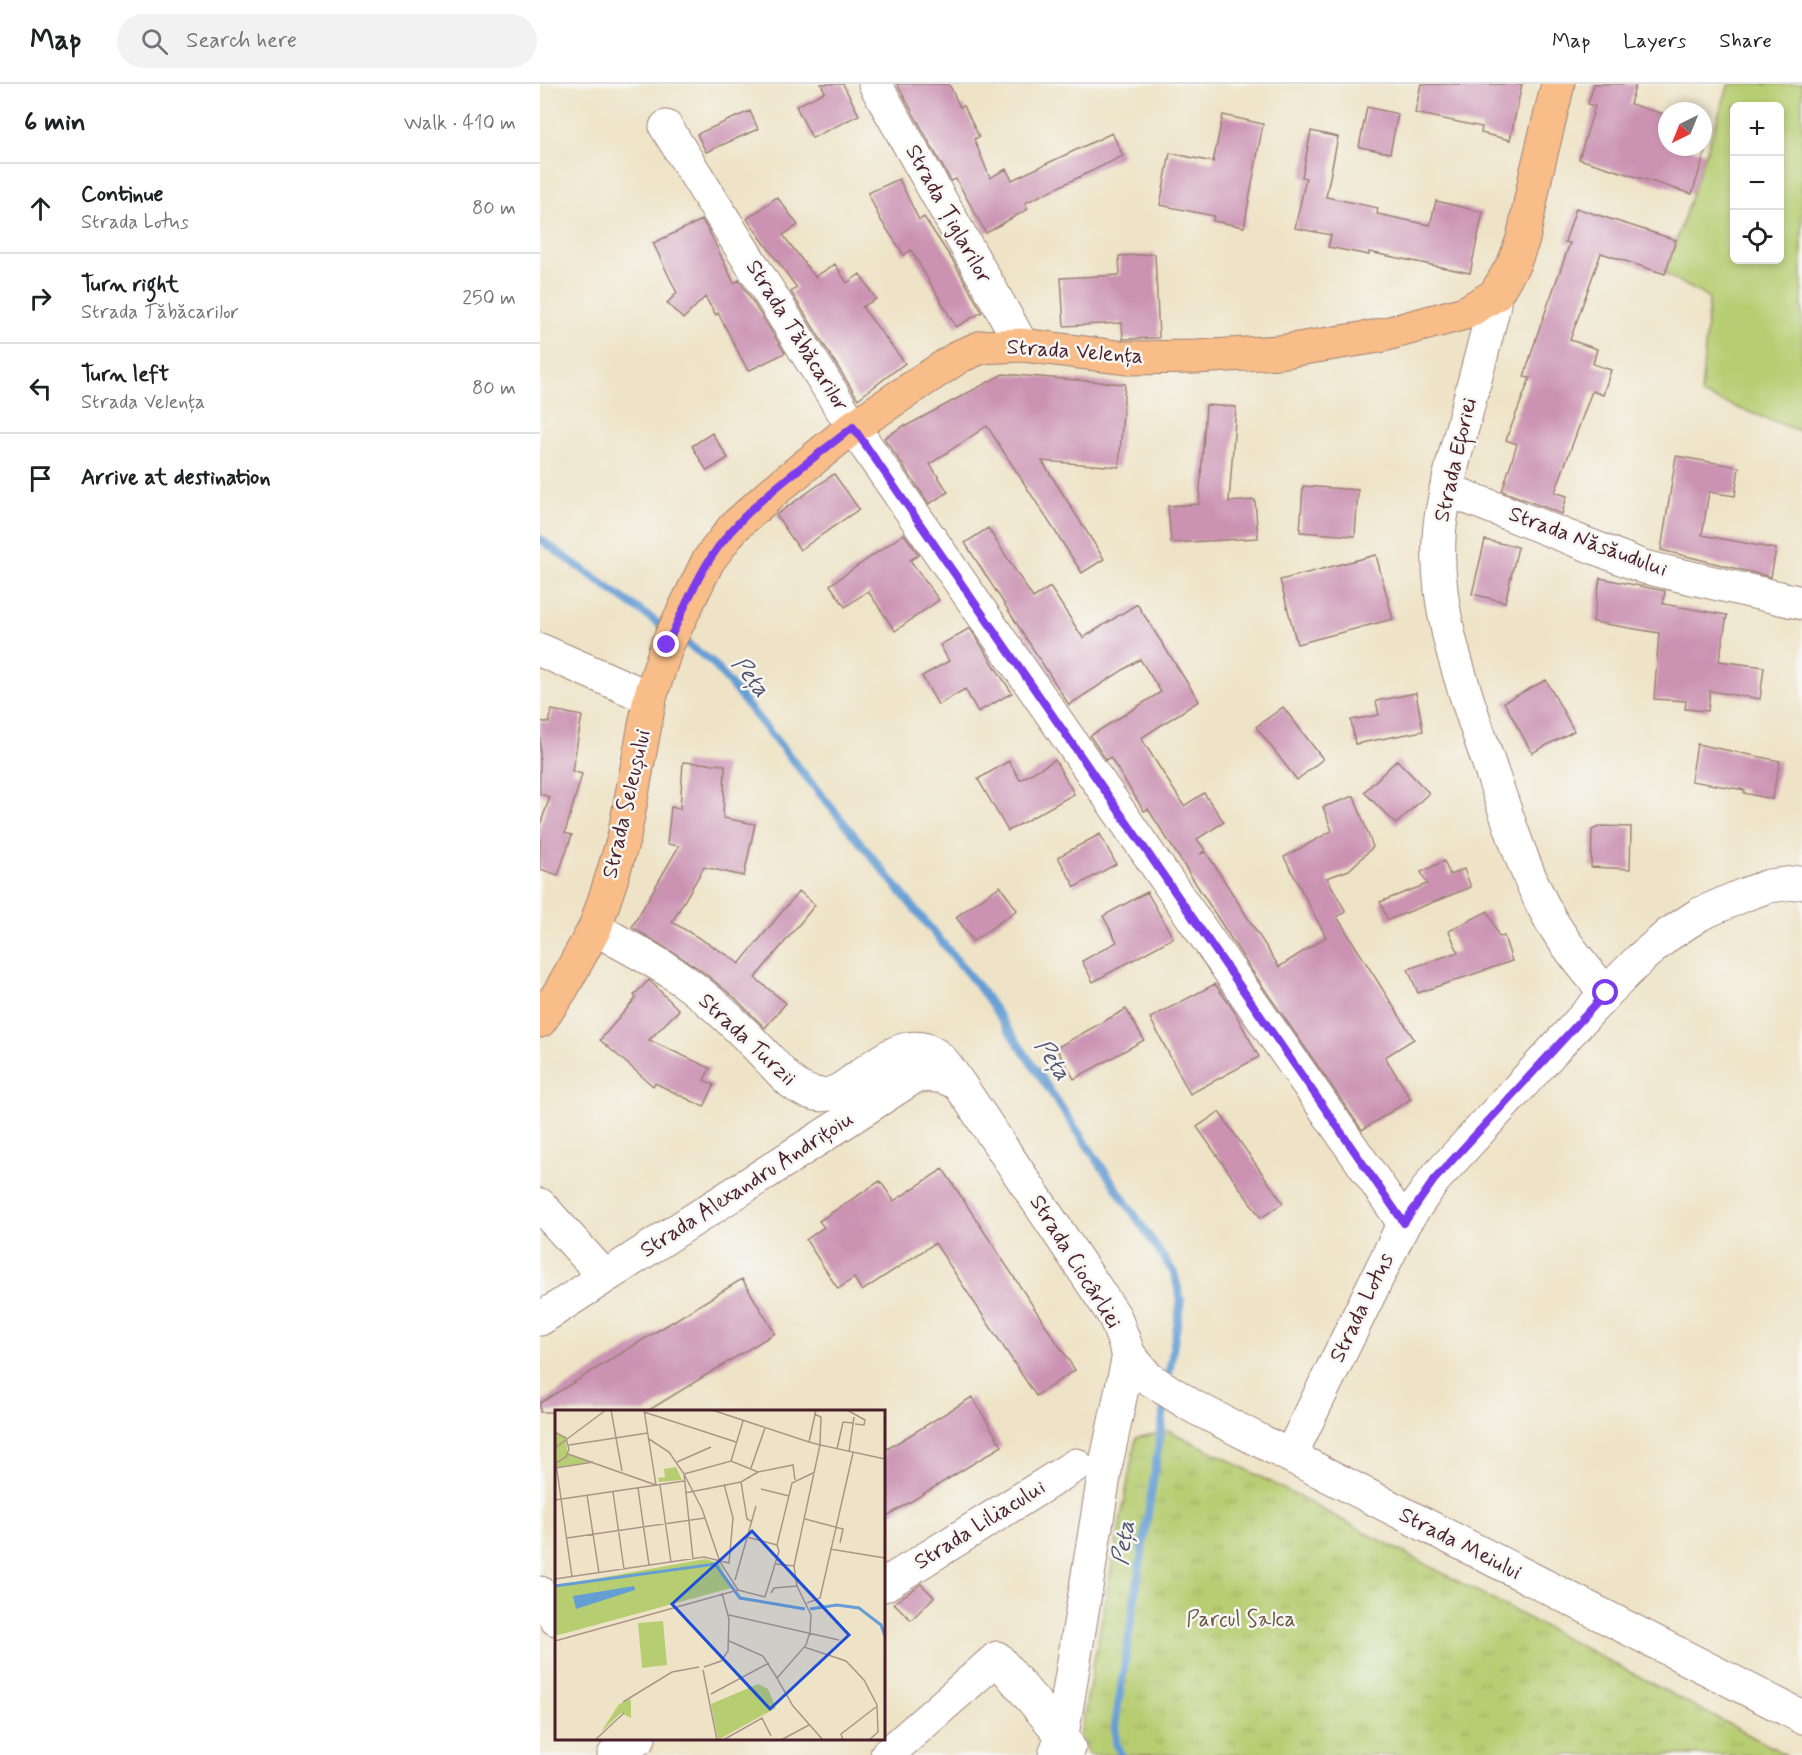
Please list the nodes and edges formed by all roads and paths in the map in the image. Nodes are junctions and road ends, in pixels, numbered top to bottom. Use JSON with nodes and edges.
{"nodes":[{"id":1,"x":875,"y":84,"type":"edge"},
{"id":2,"x":1558,"y":84,"type":"edge"},
{"id":3,"x":666,"y":127,"type":"dead end"},
{"id":4,"x":1495,"y":295,"type":"junction"},
{"id":5,"x":1022,"y":345,"type":"junction"},
{"id":6,"x":853,"y":427,"type":"junction"},
{"id":7,"x":1446,"y":489,"type":"junction"},
{"id":8,"x":1802,"y":603,"type":"edge"},
{"id":9,"x":667,"y":645,"type":"joint"},
{"id":10,"x":540,"y":650,"type":"edge"},
{"id":11,"x":650,"y":698,"type":"junction"},
{"id":12,"x":1802,"y":882,"type":"edge"},
{"id":13,"x":595,"y":928,"type":"junction"},
{"id":14,"x":1606,"y":993,"type":"junction"},
{"id":15,"x":540,"y":1021,"type":"edge"},
{"id":16,"x":960,"y":1085,"type":"junction"},
{"id":17,"x":540,"y":1204,"type":"edge"},
{"id":18,"x":1404,"y":1223,"type":"junction"},
{"id":19,"x":605,"y":1276,"type":"junction"},
{"id":20,"x":540,"y":1319,"type":"edge"},
{"id":21,"x":1139,"y":1367,"type":"junction"},
{"id":22,"x":1290,"y":1456,"type":"junction"},
{"id":23,"x":1076,"y":1465,"type":"dead end"},
{"id":24,"x":885,"y":1584,"type":"edge"},
{"id":25,"x":540,"y":1593,"type":"edge"},
{"id":26,"x":555,"y":1617,"type":"edge"},
{"id":27,"x":1802,"y":1717,"type":"edge"},
{"id":28,"x":1063,"y":1748,"type":"edge"},
{"id":29,"x":887,"y":1755,"type":"edge"}],
"edges":[{"from":1,"to":5,"type":"street","name":"Strada Țiglarilor"},
{"from":2,"to":4,"type":"main road","name":"Strada Eforiei"},
{"from":3,"to":6,"type":"street","name":"Strada Tăbăcarilor"},
{"from":4,"to":5,"type":"main road","name":"Strada Velența"},
{"from":4,"to":7,"type":"street","name":"Strada Eforiei"},
{"from":5,"to":6,"type":"main road","name":"Strada Velența"},
{"from":6,"to":9,"type":"main road","name":"Strada Velența"},
{"from":6,"to":18,"type":"street","name":"Strada Tăbăcarilor"},
{"from":7,"to":8,"type":"street","name":"Strada Năsăudului"},
{"from":7,"to":14,"type":"street","name":"Strada Eforiei"},
{"from":9,"to":11,"type":"main road","name":"Strada Seleușului"},
{"from":10,"to":11,"type":"street"},
{"from":11,"to":13,"type":"main road","name":"Strada Seleușului"},
{"from":12,"to":14,"type":"street","name":"Strada Lotus"},
{"from":13,"to":15,"type":"main road","name":"Strada Seleușului"},
{"from":13,"to":16,"type":"street","name":"Strada Turzii"},
{"from":14,"to":18,"type":"street","name":"Strada Lotus"},
{"from":16,"to":19,"type":"street","name":"Strada Alexandru Andrițoiu"},
{"from":16,"to":21,"type":"street","name":"Strada Ciocârliei"},
{"from":17,"to":19,"type":"street"},
{"from":18,"to":22,"type":"street","name":"Strada Lotus"},
{"from":19,"to":20,"type":"street","name":"Strada Alexandru Andrițoiu"},
{"from":21,"to":22,"type":"street","name":"Strada Meiului"},
{"from":21,"to":28,"type":"street","name":"Strada Ciocârliei"},
{"from":22,"to":27,"type":"street","name":"Strada Meiului"},
{"from":23,"to":24,"type":"street","name":"Strada Liliacului"},
{"from":25,"to":26,"type":"street"},
{"from":28,"to":29,"type":"street"}]}
